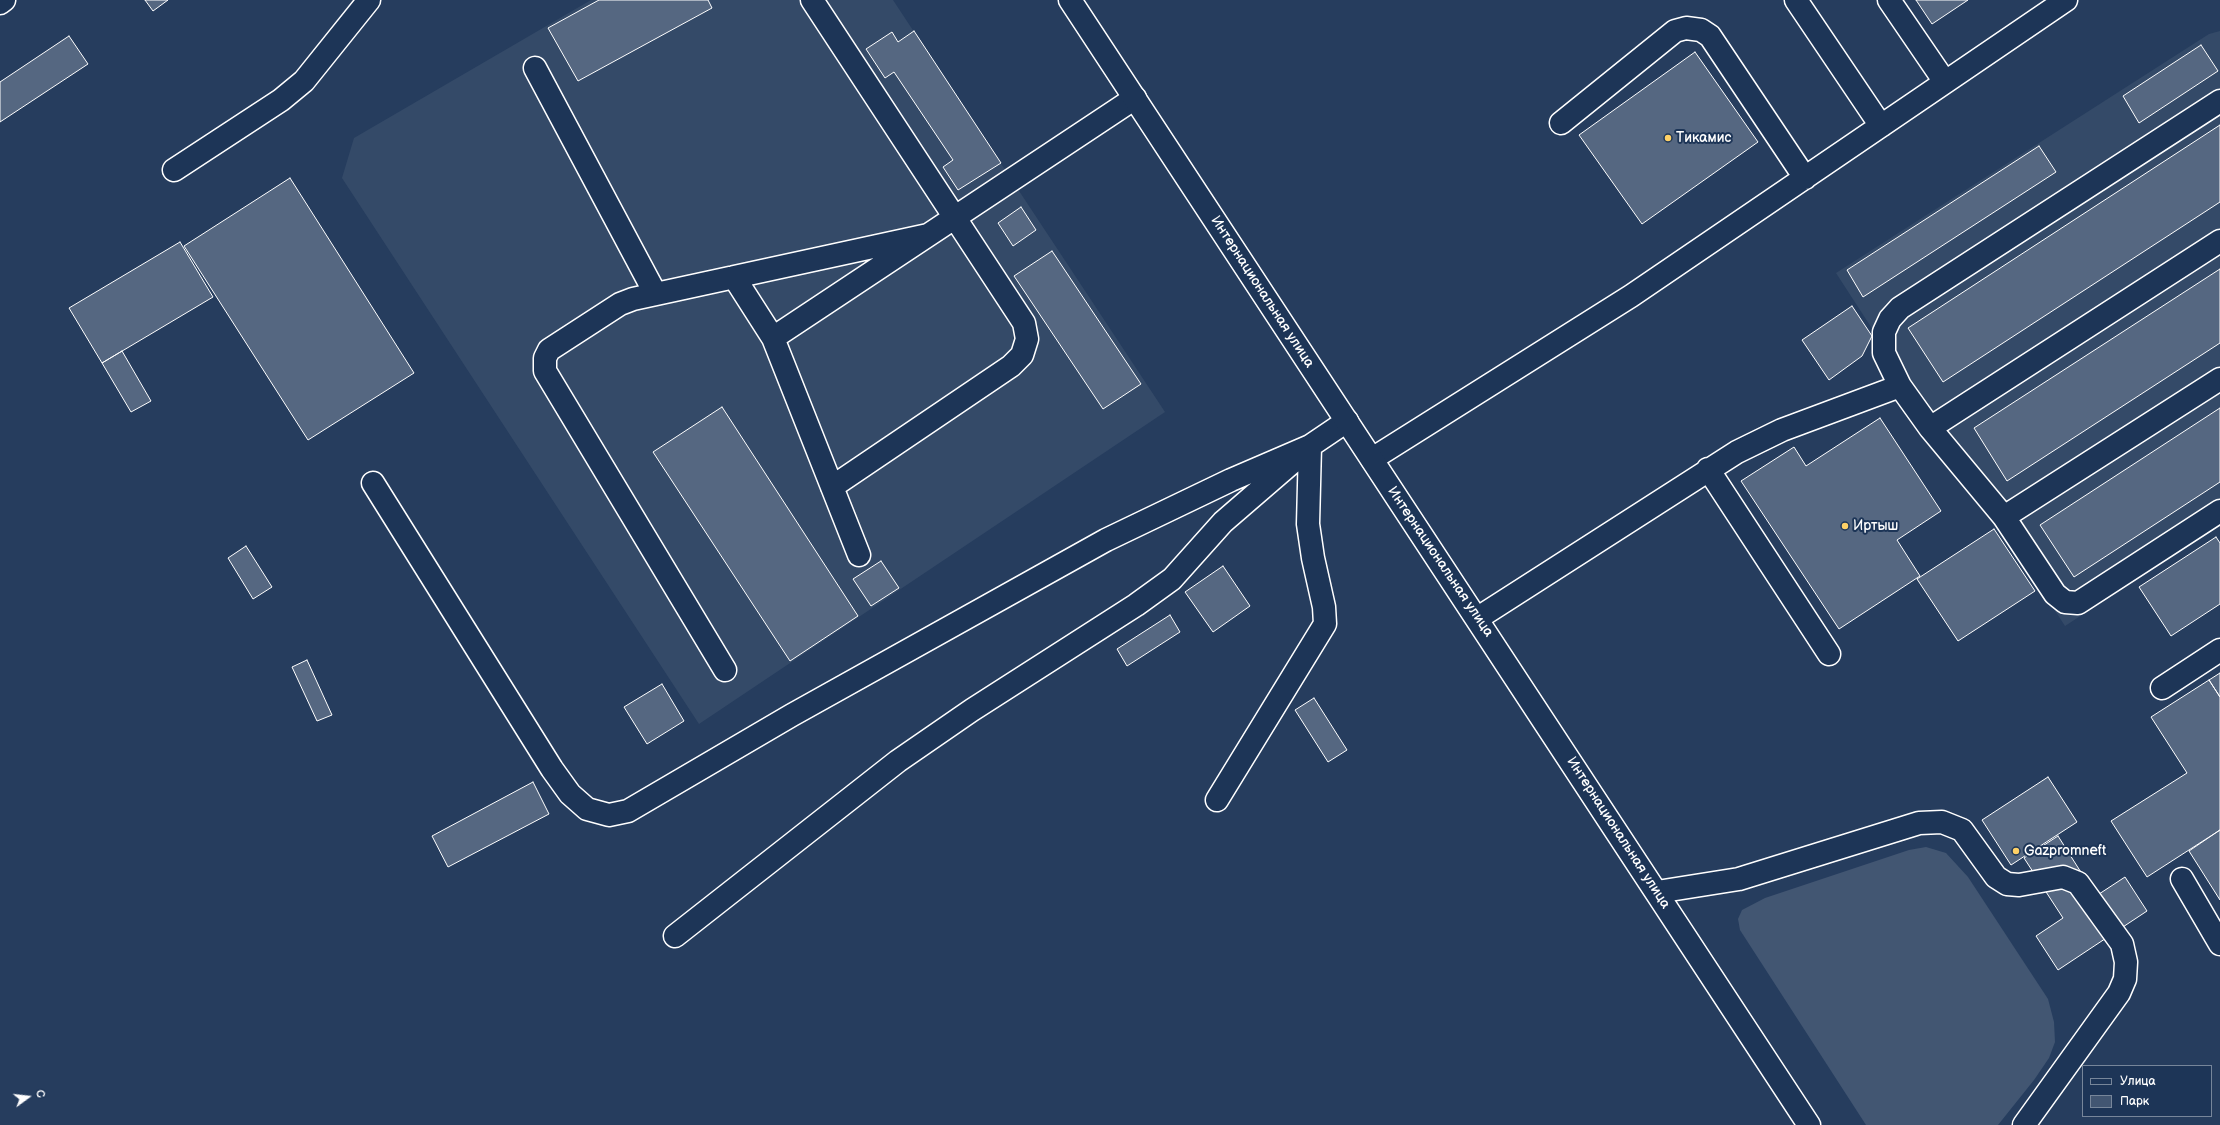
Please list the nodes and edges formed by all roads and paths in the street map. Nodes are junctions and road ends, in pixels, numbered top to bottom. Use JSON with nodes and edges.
{"nodes":[{"id":1,"x":4,"y":0,"type":"edge"},
{"id":2,"x":368,"y":0,"type":"edge"},
{"id":3,"x":812,"y":0,"type":"edge"},
{"id":4,"x":1796,"y":0,"type":"edge"},
{"id":5,"x":1889,"y":0,"type":"edge"},
{"id":6,"x":2066,"y":0,"type":"edge"},
{"id":7,"x":1077,"y":2,"type":"edge"},
{"id":8,"x":0,"y":3,"type":"edge"},
{"id":9,"x":535,"y":68,"type":"dead end"},
{"id":10,"x":1945,"y":82,"type":"junction"},
{"id":11,"x":1135,"y":98,"type":"junction"},
{"id":12,"x":2220,"y":101,"type":"edge"},
{"id":13,"x":1561,"y":123,"type":"dead end"},
{"id":14,"x":1881,"y":126,"type":"junction"},
{"id":15,"x":174,"y":170,"type":"dead end"},
{"id":16,"x":1805,"y":178,"type":"junction"},
{"id":17,"x":954,"y":218,"type":"junction"},
{"id":18,"x":928,"y":235,"type":"junction"},
{"id":19,"x":2220,"y":241,"type":"edge"},
{"id":20,"x":734,"y":277,"type":"junction"},
{"id":21,"x":655,"y":294,"type":"junction"},
{"id":22,"x":773,"y":338,"type":"junction"},
{"id":23,"x":2220,"y":379,"type":"edge"},
{"id":24,"x":1900,"y":386,"type":"junction"},
{"id":25,"x":1347,"y":421,"type":"junction"},
{"id":26,"x":1930,"y":428,"type":"junction"},
{"id":27,"x":1310,"y":446,"type":"junction"},
{"id":28,"x":1372,"y":459,"type":"junction"},
{"id":29,"x":1708,"y":469,"type":"junction"},
{"id":30,"x":374,"y":483,"type":"dead end"},
{"id":31,"x":832,"y":487,"type":"junction"},
{"id":32,"x":2220,"y":511,"type":"edge"},
{"id":33,"x":2004,"y":517,"type":"junction"},
{"id":34,"x":859,"y":555,"type":"dead end"},
{"id":35,"x":1478,"y":618,"type":"junction"},
{"id":36,"x":2220,"y":650,"type":"edge"},
{"id":37,"x":1829,"y":654,"type":"dead end"},
{"id":38,"x":725,"y":670,"type":"dead end"},
{"id":39,"x":2162,"y":688,"type":"dead end"},
{"id":40,"x":1216,"y":800,"type":"dead end"},
{"id":41,"x":2182,"y":879,"type":"dead end"},
{"id":42,"x":1657,"y":892,"type":"junction"},
{"id":43,"x":675,"y":936,"type":"dead end"},
{"id":44,"x":2220,"y":944,"type":"edge"},
{"id":45,"x":1809,"y":1125,"type":"edge"},
{"id":46,"x":2024,"y":1125,"type":"edge"}],
"edges":[{"from":1,"to":8,"type":"main road"},
{"from":2,"to":15,"type":"main road"},
{"from":3,"to":17,"type":"main road"},
{"from":4,"to":14,"type":"main road"},
{"from":5,"to":10,"type":"main road"},
{"from":6,"to":10,"type":"main road"},
{"from":7,"to":11,"type":"main road","name":"Интернациональная улица"},
{"from":9,"to":21,"type":"main road"},
{"from":10,"to":14,"type":"main road"},
{"from":11,"to":17,"type":"main road"},
{"from":11,"to":25,"type":"main road","name":"Интернациональная улица"},
{"from":12,"to":24,"type":"main road"},
{"from":13,"to":16,"type":"main road"},
{"from":14,"to":16,"type":"main road"},
{"from":16,"to":28,"type":"main road"},
{"from":17,"to":18,"type":"main road"},
{"from":17,"to":31,"type":"main road"},
{"from":18,"to":20,"type":"main road"},
{"from":18,"to":22,"type":"main road"},
{"from":19,"to":26,"type":"main road"},
{"from":20,"to":21,"type":"main road"},
{"from":20,"to":22,"type":"main road"},
{"from":21,"to":38,"type":"main road"},
{"from":22,"to":31,"type":"main road"},
{"from":23,"to":33,"type":"main road"},
{"from":24,"to":26,"type":"main road"},
{"from":24,"to":29,"type":"main road"},
{"from":25,"to":27,"type":"main road"},
{"from":25,"to":28,"type":"main road","name":"Интернациональная улица"},
{"from":26,"to":33,"type":"main road"},
{"from":27,"to":30,"type":"main road"},
{"from":27,"to":40,"type":"main road"},
{"from":27,"to":43,"type":"main road"},
{"from":28,"to":35,"type":"main road","name":"Интернациональная улица"},
{"from":29,"to":35,"type":"main road"},
{"from":29,"to":37,"type":"main road"},
{"from":31,"to":34,"type":"main road"},
{"from":32,"to":33,"type":"main road"},
{"from":35,"to":42,"type":"main road","name":"Интернациональная улица"},
{"from":36,"to":39,"type":"main road"},
{"from":41,"to":44,"type":"main road"},
{"from":42,"to":45,"type":"main road","name":"Интернациональная улица"},
{"from":42,"to":46,"type":"main road"}]}
